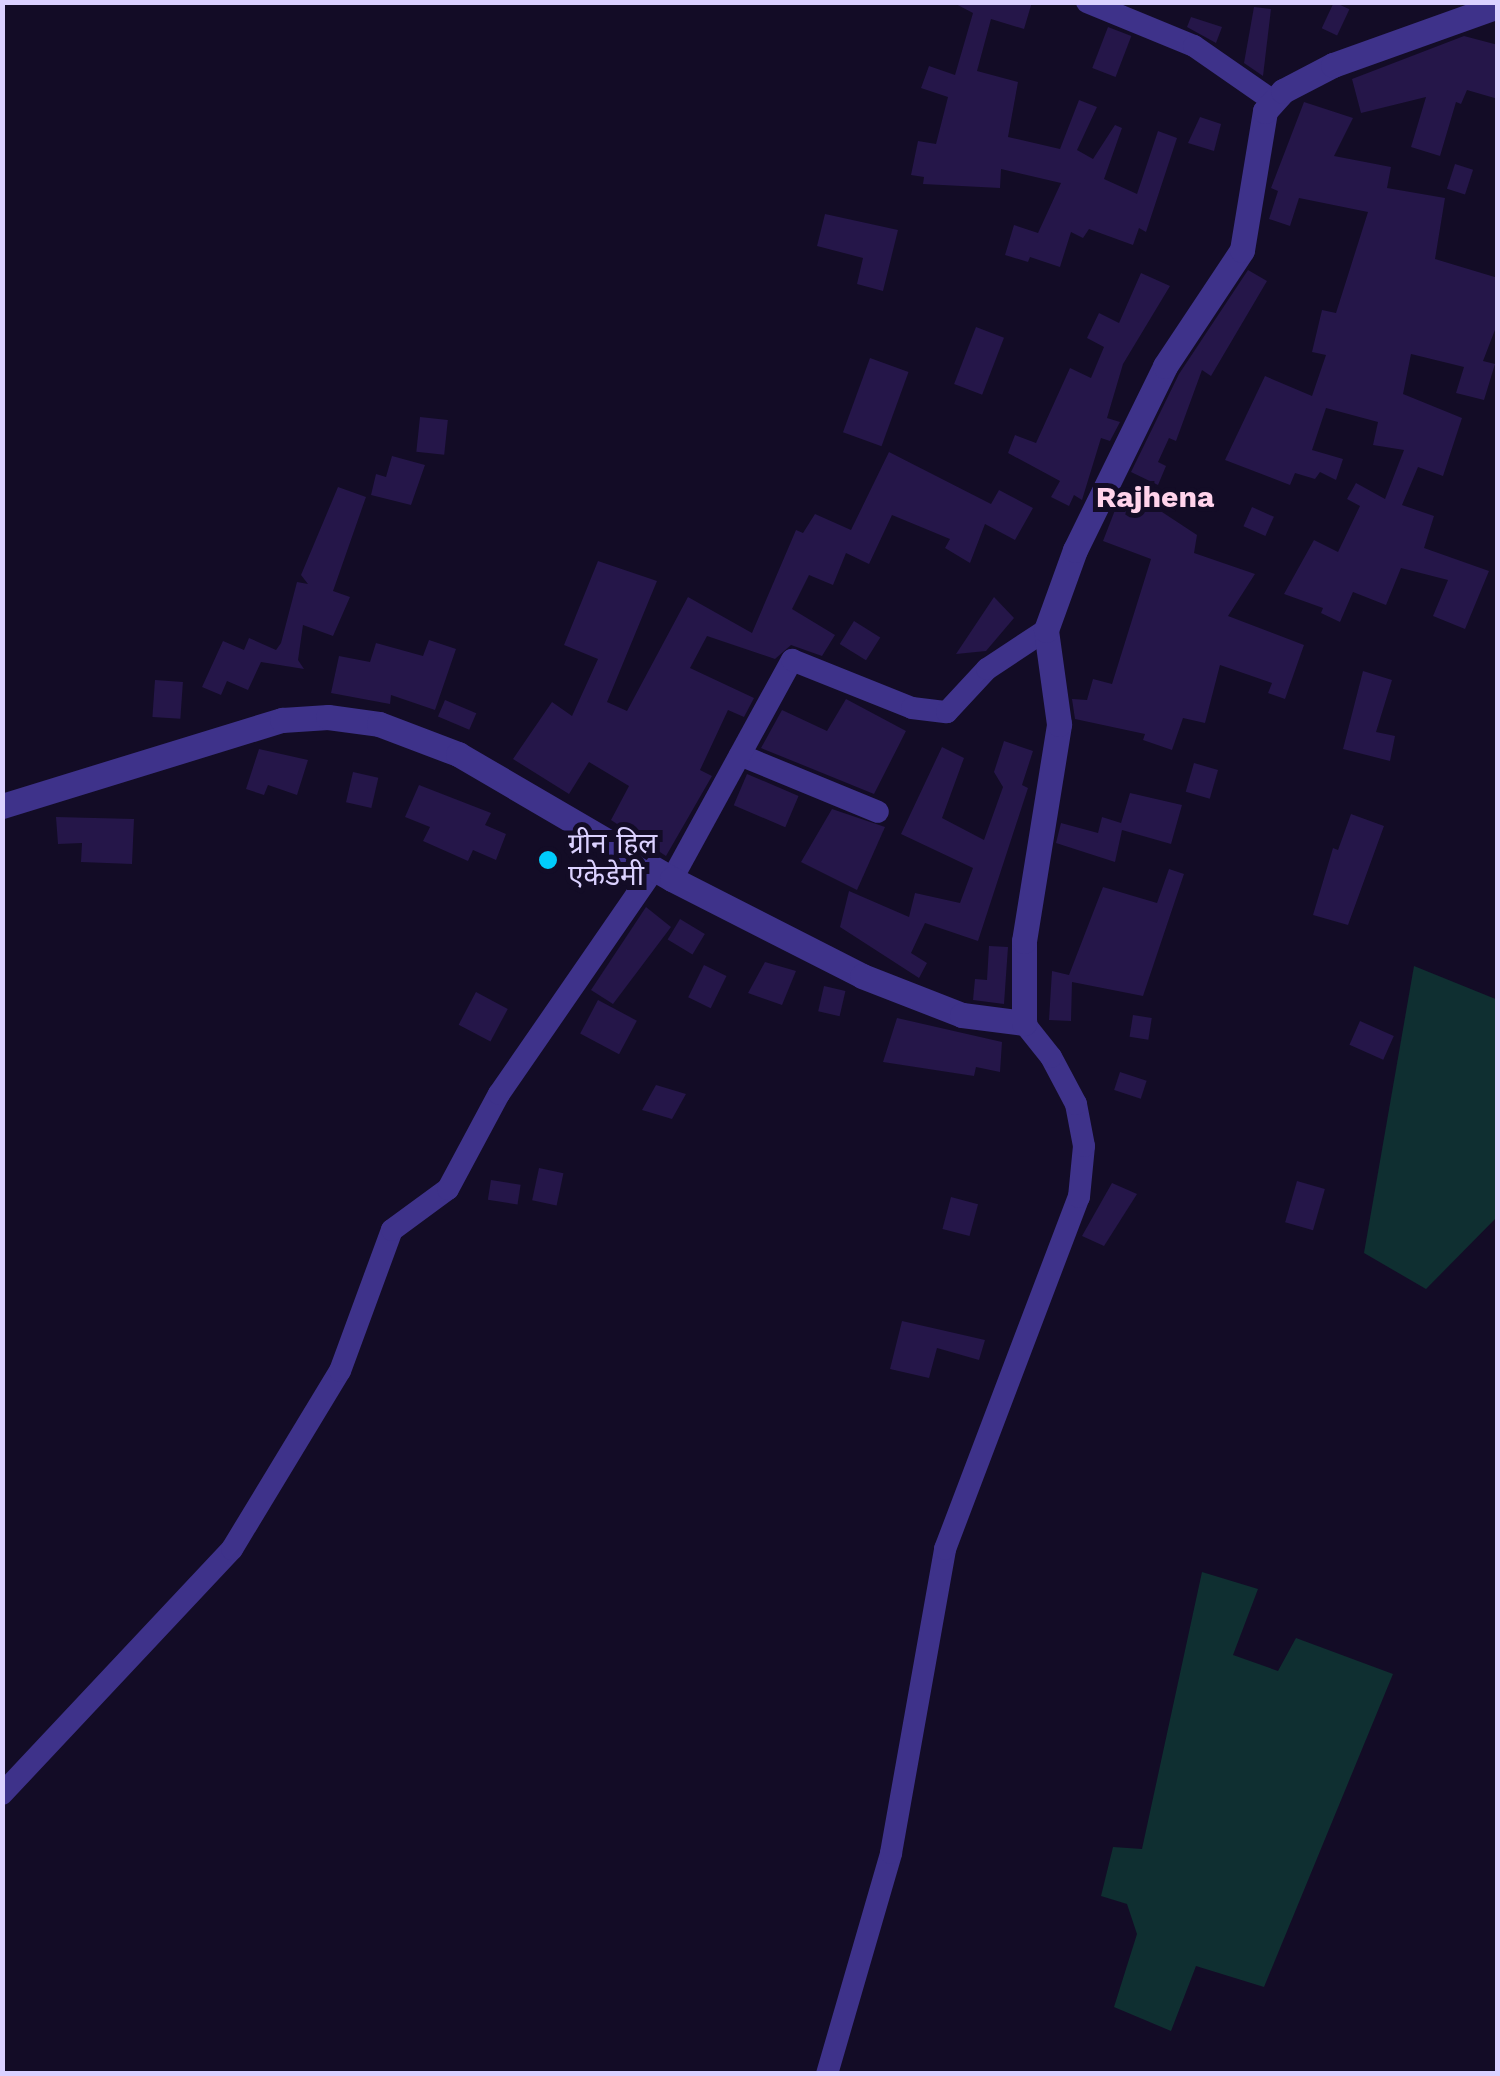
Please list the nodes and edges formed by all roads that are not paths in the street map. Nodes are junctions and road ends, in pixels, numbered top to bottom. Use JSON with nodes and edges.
{"nodes":[{"id":1,"x":1087,"y":2,"type":"edge"},
{"id":2,"x":1498,"y":6,"type":"edge"},
{"id":3,"x":1273,"y":101,"type":"junction"},
{"id":4,"x":1046,"y":630,"type":"junction"},
{"id":5,"x":740,"y":755,"type":"junction"},
{"id":6,"x":2,"y":806,"type":"edge"},
{"id":7,"x":878,"y":812,"type":"dead end"},
{"id":8,"x":663,"y":874,"type":"junction"},
{"id":9,"x":1024,"y":1022,"type":"junction"},
{"id":10,"x":2,"y":1794,"type":"edge"},
{"id":11,"x":827,"y":2074,"type":"edge"}],
"edges":[{"from":1,"to":3,"type":"street"},
{"from":2,"to":3,"type":"street"},
{"from":3,"to":4,"type":"street"},
{"from":4,"to":5,"type":"street"},
{"from":4,"to":9,"type":"street"},
{"from":5,"to":7,"type":"street"},
{"from":5,"to":8,"type":"street"},
{"from":6,"to":8,"type":"street"},
{"from":8,"to":9,"type":"street"},
{"from":8,"to":10,"type":"street"},
{"from":9,"to":11,"type":"street"}]}
